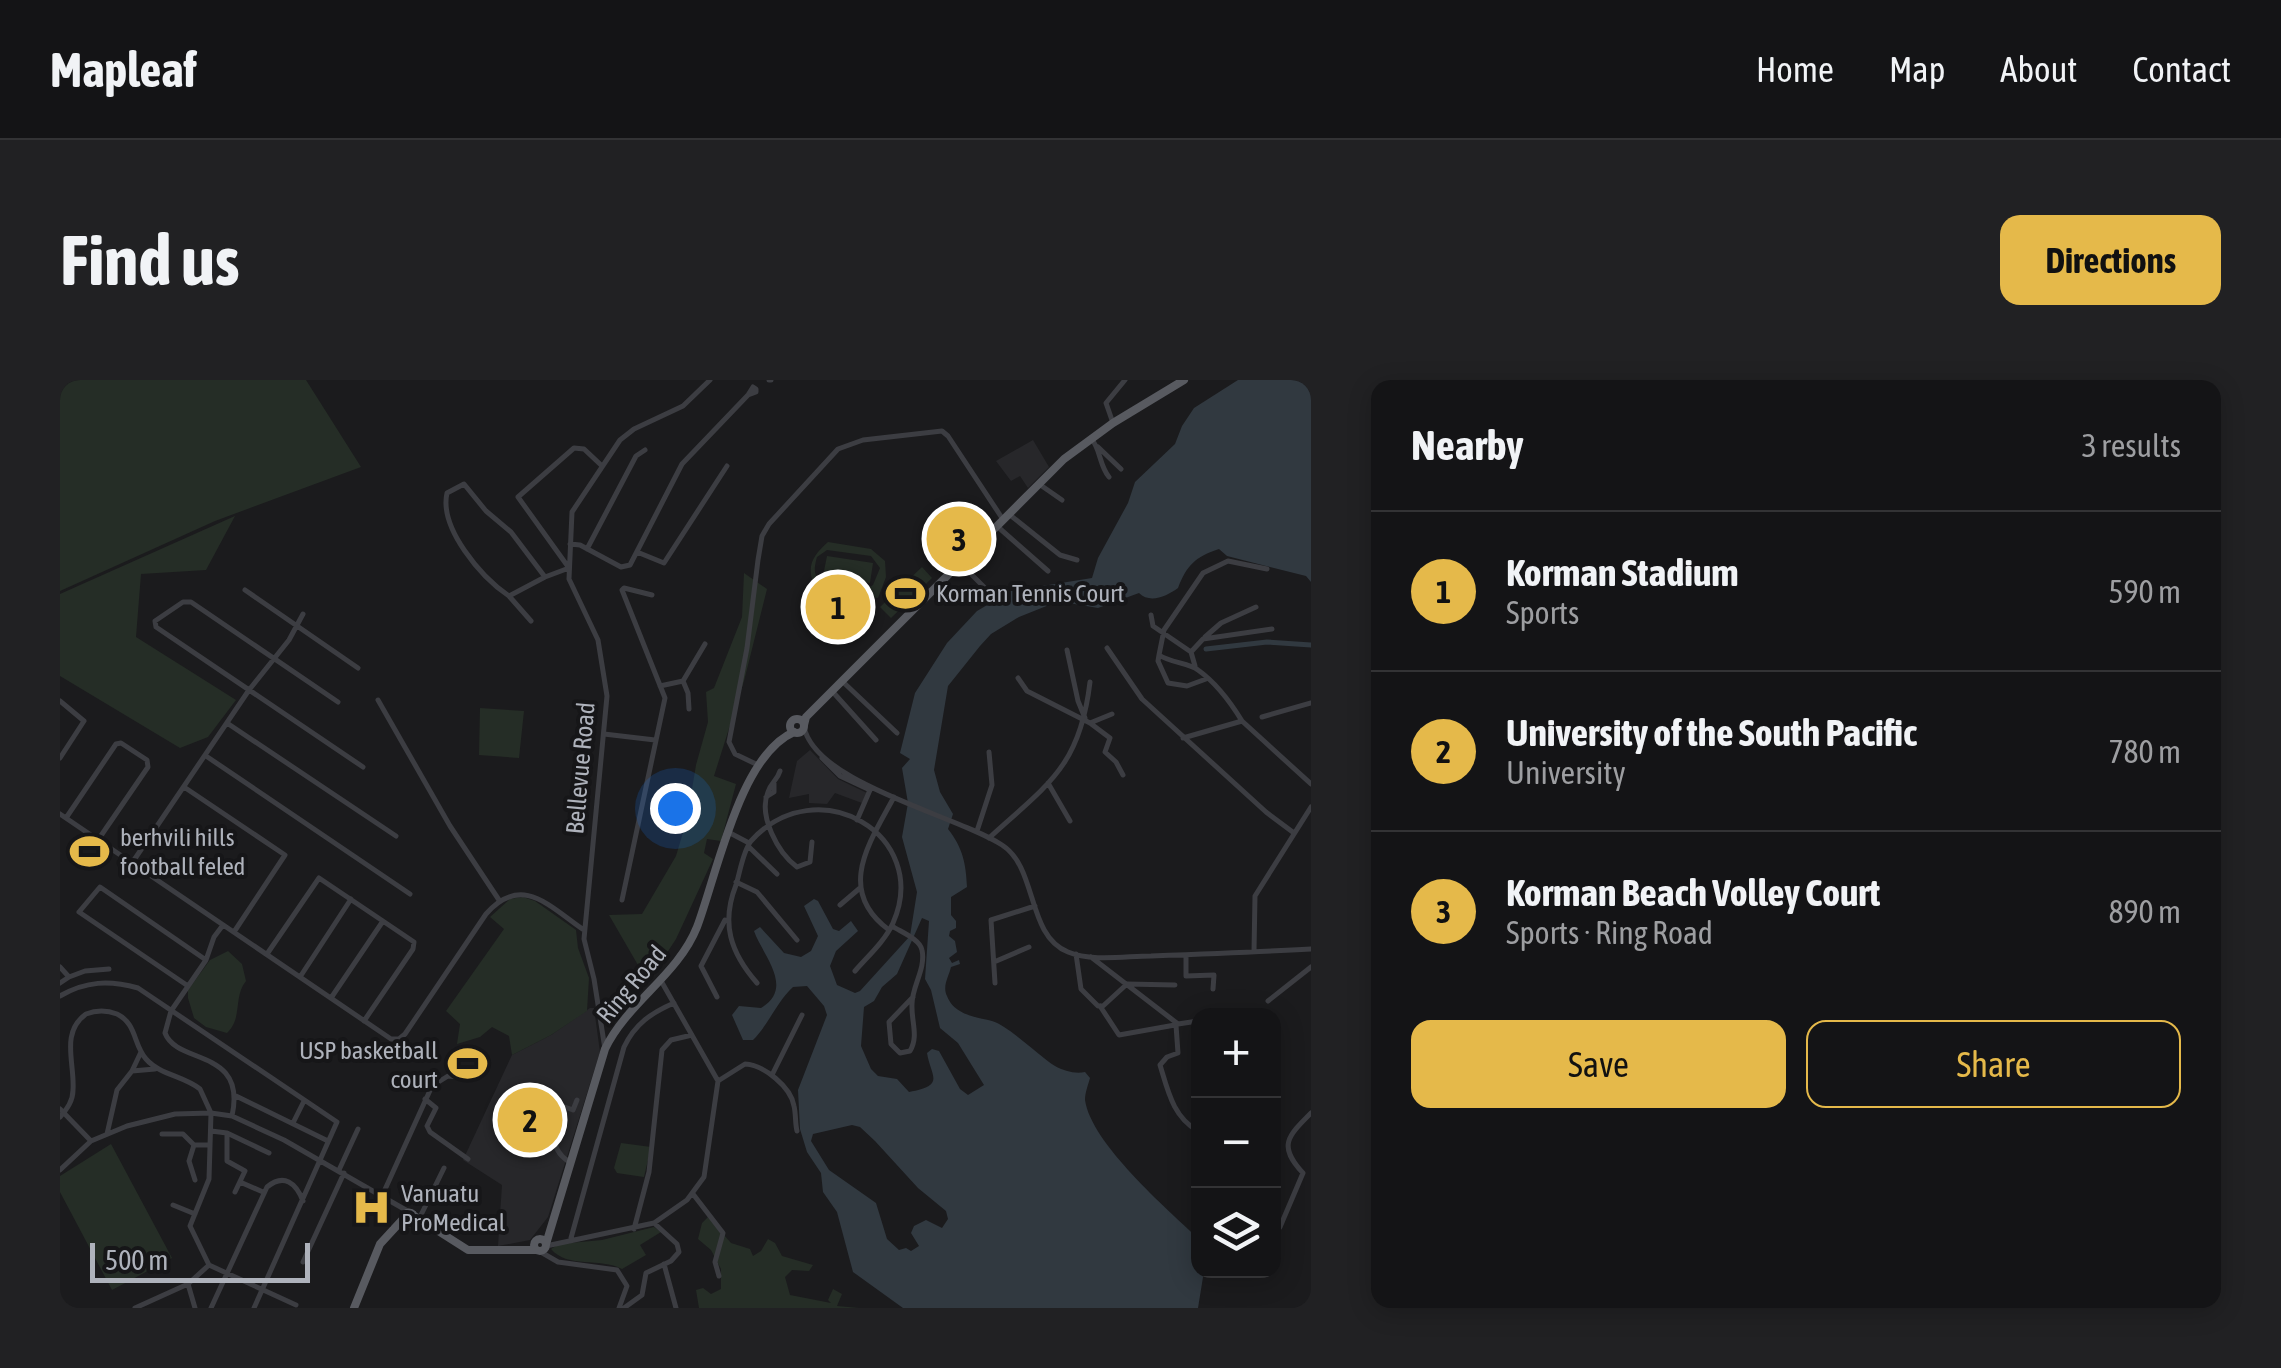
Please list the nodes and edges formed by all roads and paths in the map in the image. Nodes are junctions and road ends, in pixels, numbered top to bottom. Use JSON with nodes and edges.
{"nodes":[{"id":1,"x":710,"y":380,"type":"edge"},
{"id":2,"x":1125,"y":380,"type":"edge"},
{"id":3,"x":1184,"y":380,"type":"edge"},
{"id":4,"x":748,"y":395,"type":"dead end"},
{"id":5,"x":1113,"y":423,"type":"junction"},
{"id":6,"x":1094,"y":442,"type":"junction"},
{"id":7,"x":645,"y":450,"type":"dead end"},
{"id":8,"x":601,"y":465,"type":"junction"},
{"id":9,"x":727,"y":466,"type":"dead end"},
{"id":10,"x":1121,"y":468,"type":"dead end"},
{"id":11,"x":1109,"y":476,"type":"dead end"},
{"id":12,"x":1039,"y":484,"type":"junction"},
{"id":13,"x":1062,"y":500,"type":"dead end"},
{"id":14,"x":1002,"y":519,"type":"junction"},
{"id":15,"x":570,"y":544,"type":"junction"},
{"id":16,"x":587,"y":549,"type":"junction"},
{"id":17,"x":637,"y":552,"type":"junction"},
{"id":18,"x":1077,"y":560,"type":"dead end"},
{"id":19,"x":958,"y":562,"type":"junction"},
{"id":20,"x":568,"y":568,"type":"junction"},
{"id":21,"x":1268,"y":568,"type":"dead end"},
{"id":22,"x":1048,"y":570,"type":"dead end"},
{"id":23,"x":545,"y":577,"type":"junction"},
{"id":24,"x":245,"y":590,"type":"dead end"},
{"id":25,"x":990,"y":592,"type":"dead end"},
{"id":26,"x":652,"y":595,"type":"dead end"},
{"id":27,"x":509,"y":596,"type":"junction"},
{"id":28,"x":1256,"y":607,"type":"dead end"},
{"id":29,"x":303,"y":614,"type":"dead end"},
{"id":30,"x":1151,"y":615,"type":"dead end"},
{"id":31,"x":531,"y":621,"type":"dead end"},
{"id":32,"x":296,"y":627,"type":"junction"},
{"id":33,"x":1164,"y":630,"type":"junction"},
{"id":34,"x":1272,"y":630,"type":"dead end"},
{"id":35,"x":1203,"y":639,"type":"junction"},
{"id":36,"x":704,"y":644,"type":"dead end"},
{"id":37,"x":1107,"y":648,"type":"dead end"},
{"id":38,"x":1067,"y":650,"type":"dead end"},
{"id":39,"x":1192,"y":652,"type":"junction"},
{"id":40,"x":1159,"y":656,"type":"junction"},
{"id":41,"x":274,"y":659,"type":"junction"},
{"id":42,"x":1195,"y":666,"type":"junction"},
{"id":43,"x":358,"y":668,"type":"dead end"},
{"id":44,"x":1018,"y":678,"type":"dead end"},
{"id":45,"x":1206,"y":680,"type":"junction"},
{"id":46,"x":683,"y":681,"type":"junction"},
{"id":47,"x":842,"y":681,"type":"junction"},
{"id":48,"x":1090,"y":682,"type":"dead end"},
{"id":49,"x":660,"y":686,"type":"junction"},
{"id":50,"x":250,"y":690,"type":"junction"},
{"id":51,"x":832,"y":691,"type":"junction"},
{"id":52,"x":378,"y":700,"type":"dead end"},
{"id":53,"x":60,"y":701,"type":"edge"},
{"id":54,"x":338,"y":702,"type":"dead end"},
{"id":55,"x":1311,"y":702,"type":"edge"},
{"id":56,"x":690,"y":710,"type":"dead end"},
{"id":57,"x":1112,"y":714,"type":"dead end"},
{"id":58,"x":1262,"y":717,"type":"dead end"},
{"id":59,"x":1242,"y":721,"type":"junction"},
{"id":60,"x":227,"y":722,"type":"junction"},
{"id":61,"x":1088,"y":722,"type":"junction"},
{"id":62,"x":799,"y":728,"type":"junction"},
{"id":63,"x":604,"y":734,"type":"junction"},
{"id":64,"x":898,"y":734,"type":"dead end"},
{"id":65,"x":1183,"y":738,"type":"junction"},
{"id":66,"x":655,"y":740,"type":"junction"},
{"id":67,"x":876,"y":740,"type":"dead end"},
{"id":68,"x":989,"y":752,"type":"dead end"},
{"id":69,"x":206,"y":756,"type":"junction"},
{"id":70,"x":60,"y":758,"type":"edge"},
{"id":71,"x":758,"y":764,"type":"junction"},
{"id":72,"x":362,"y":767,"type":"dead end"},
{"id":73,"x":780,"y":771,"type":"dead end"},
{"id":74,"x":1123,"y":775,"type":"dead end"},
{"id":75,"x":1048,"y":783,"type":"junction"},
{"id":76,"x":1311,"y":784,"type":"edge"},
{"id":77,"x":184,"y":787,"type":"junction"},
{"id":78,"x":868,"y":787,"type":"junction"},
{"id":79,"x":894,"y":796,"type":"junction"},
{"id":80,"x":1311,"y":807,"type":"edge"},
{"id":81,"x":63,"y":816,"type":"edge"},
{"id":82,"x":857,"y":820,"type":"junction"},
{"id":83,"x":1070,"y":821,"type":"dead end"},
{"id":84,"x":771,"y":826,"type":"junction"},
{"id":85,"x":976,"y":831,"type":"junction"},
{"id":86,"x":875,"y":832,"type":"junction"},
{"id":87,"x":1294,"y":832,"type":"junction"},
{"id":88,"x":730,"y":833,"type":"junction"},
{"id":89,"x":396,"y":836,"type":"dead end"},
{"id":90,"x":989,"y":838,"type":"junction"},
{"id":91,"x":98,"y":840,"type":"junction"},
{"id":92,"x":812,"y":842,"type":"dead end"},
{"id":93,"x":748,"y":845,"type":"junction"},
{"id":94,"x":132,"y":863,"type":"junction"},
{"id":95,"x":776,"y":874,"type":"dead end"},
{"id":96,"x":736,"y":882,"type":"junction"},
{"id":97,"x":862,"y":886,"type":"junction"},
{"id":98,"x":410,"y":894,"type":"dead end"},
{"id":99,"x":351,"y":898,"type":"junction"},
{"id":100,"x":500,"y":900,"type":"junction"},
{"id":101,"x":622,"y":900,"type":"dead end"},
{"id":102,"x":840,"y":905,"type":"dead end"},
{"id":103,"x":1035,"y":906,"type":"junction"},
{"id":104,"x":727,"y":918,"type":"junction"},
{"id":105,"x":384,"y":921,"type":"junction"},
{"id":106,"x":222,"y":925,"type":"junction"},
{"id":107,"x":890,"y":928,"type":"junction"},
{"id":108,"x":584,"y":930,"type":"junction"},
{"id":109,"x":234,"y":932,"type":"junction"},
{"id":110,"x":796,"y":940,"type":"dead end"},
{"id":111,"x":1029,"y":947,"type":"dead end"},
{"id":112,"x":1311,"y":949,"type":"edge"},
{"id":113,"x":1254,"y":951,"type":"junction"},
{"id":114,"x":266,"y":954,"type":"junction"},
{"id":115,"x":1076,"y":954,"type":"junction"},
{"id":116,"x":1186,"y":955,"type":"junction"},
{"id":117,"x":1089,"y":956,"type":"junction"},
{"id":118,"x":1100,"y":956,"type":"junction"},
{"id":119,"x":206,"y":960,"type":"junction"},
{"id":120,"x":994,"y":962,"type":"junction"},
{"id":121,"x":1103,"y":966,"type":"junction"},
{"id":122,"x":1311,"y":966,"type":"edge"},
{"id":123,"x":60,"y":967,"type":"edge"},
{"id":124,"x":109,"y":969,"type":"dead end"},
{"id":125,"x":855,"y":971,"type":"dead end"},
{"id":126,"x":69,"y":976,"type":"junction"},
{"id":127,"x":300,"y":977,"type":"junction"},
{"id":128,"x":660,"y":978,"type":"junction"},
{"id":129,"x":60,"y":983,"type":"edge"},
{"id":130,"x":757,"y":983,"type":"dead end"},
{"id":131,"x":995,"y":983,"type":"dead end"},
{"id":132,"x":1126,"y":984,"type":"junction"},
{"id":133,"x":1175,"y":984,"type":"dead end"},
{"id":134,"x":188,"y":986,"type":"junction"},
{"id":135,"x":1213,"y":989,"type":"dead end"},
{"id":136,"x":60,"y":996,"type":"edge"},
{"id":137,"x":717,"y":997,"type":"dead end"},
{"id":138,"x":913,"y":997,"type":"junction"},
{"id":139,"x":331,"y":998,"type":"junction"},
{"id":140,"x":1268,"y":1001,"type":"dead end"},
{"id":141,"x":674,"y":1003,"type":"junction"},
{"id":142,"x":1100,"y":1006,"type":"junction"},
{"id":143,"x":171,"y":1011,"type":"junction"},
{"id":144,"x":802,"y":1015,"type":"dead end"},
{"id":145,"x":364,"y":1021,"type":"junction"},
{"id":146,"x":1191,"y":1022,"type":"edge"},
{"id":147,"x":1177,"y":1025,"type":"junction"},
{"id":148,"x":692,"y":1034,"type":"junction"},
{"id":149,"x":605,"y":1049,"type":"junction"},
{"id":150,"x":141,"y":1052,"type":"junction"},
{"id":151,"x":158,"y":1069,"type":"junction"},
{"id":152,"x":132,"y":1071,"type":"junction"},
{"id":153,"x":772,"y":1075,"type":"junction"},
{"id":154,"x":472,"y":1078,"type":"dead end"},
{"id":155,"x":718,"y":1081,"type":"junction"},
{"id":156,"x":236,"y":1096,"type":"junction"},
{"id":157,"x":425,"y":1099,"type":"junction"},
{"id":158,"x":577,"y":1100,"type":"dead end"},
{"id":159,"x":304,"y":1101,"type":"junction"},
{"id":160,"x":61,"y":1113,"type":"edge"},
{"id":161,"x":210,"y":1113,"type":"junction"},
{"id":162,"x":1311,"y":1113,"type":"edge"},
{"id":163,"x":232,"y":1116,"type":"junction"},
{"id":164,"x":293,"y":1124,"type":"junction"},
{"id":165,"x":1191,"y":1127,"type":"edge"},
{"id":166,"x":358,"y":1129,"type":"dead end"},
{"id":167,"x":211,"y":1131,"type":"junction"},
{"id":168,"x":797,"y":1131,"type":"dead end"},
{"id":169,"x":227,"y":1133,"type":"junction"},
{"id":170,"x":107,"y":1134,"type":"junction"},
{"id":171,"x":162,"y":1134,"type":"dead end"},
{"id":172,"x":91,"y":1141,"type":"junction"},
{"id":173,"x":329,"y":1142,"type":"junction"},
{"id":174,"x":194,"y":1145,"type":"junction"},
{"id":175,"x":210,"y":1145,"type":"junction"},
{"id":176,"x":270,"y":1153,"type":"dead end"},
{"id":177,"x":468,"y":1159,"type":"dead end"},
{"id":178,"x":322,"y":1160,"type":"junction"},
{"id":179,"x":570,"y":1162,"type":"junction"},
{"id":180,"x":444,"y":1168,"type":"dead end"},
{"id":181,"x":60,"y":1170,"type":"edge"},
{"id":182,"x":342,"y":1172,"type":"junction"},
{"id":183,"x":195,"y":1180,"type":"dead end"},
{"id":184,"x":240,"y":1182,"type":"junction"},
{"id":185,"x":235,"y":1192,"type":"dead end"},
{"id":186,"x":263,"y":1192,"type":"junction"},
{"id":187,"x":693,"y":1194,"type":"junction"},
{"id":188,"x":382,"y":1196,"type":"junction"},
{"id":189,"x":303,"y":1200,"type":"junction"},
{"id":190,"x":173,"y":1205,"type":"dead end"},
{"id":191,"x":194,"y":1214,"type":"junction"},
{"id":192,"x":408,"y":1220,"type":"junction"},
{"id":193,"x":654,"y":1223,"type":"junction"},
{"id":194,"x":1281,"y":1224,"type":"edge"},
{"id":195,"x":634,"y":1229,"type":"junction"},
{"id":196,"x":570,"y":1239,"type":"junction"},
{"id":197,"x":560,"y":1242,"type":"junction"},
{"id":198,"x":542,"y":1244,"type":"junction"},
{"id":199,"x":303,"y":1262,"type":"dead end"},
{"id":200,"x":664,"y":1264,"type":"junction"},
{"id":201,"x":209,"y":1265,"type":"junction"},
{"id":202,"x":228,"y":1273,"type":"junction"},
{"id":203,"x":719,"y":1276,"type":"dead end"},
{"id":204,"x":188,"y":1284,"type":"junction"},
{"id":205,"x":263,"y":1289,"type":"junction"},
{"id":206,"x":296,"y":1305,"type":"dead end"},
{"id":207,"x":144,"y":1306,"type":"edge"},
{"id":208,"x":134,"y":1308,"type":"edge"},
{"id":209,"x":196,"y":1308,"type":"edge"},
{"id":210,"x":211,"y":1308,"type":"edge"},
{"id":211,"x":254,"y":1308,"type":"edge"},
{"id":212,"x":354,"y":1308,"type":"edge"},
{"id":213,"x":622,"y":1308,"type":"edge"},
{"id":214,"x":676,"y":1308,"type":"edge"}],
"edges":[{"from":1,"to":8,"type":"street","name":"Bellevue Road"},
{"from":2,"to":5,"type":"street"},
{"from":3,"to":5,"type":"main road","name":"Ring Road"},
{"from":4,"to":17,"type":"street"},
{"from":5,"to":6,"type":"main road","name":"Ring Road"},
{"from":6,"to":10,"type":"street"},
{"from":6,"to":11,"type":"street"},
{"from":6,"to":12,"type":"main road","name":"Ring Road"},
{"from":7,"to":16,"type":"street"},
{"from":8,"to":15,"type":"street","name":"Bellevue Road"},
{"from":8,"to":20,"type":"street"},
{"from":9,"to":17,"type":"street"},
{"from":12,"to":13,"type":"street"},
{"from":12,"to":14,"type":"main road","name":"Ring Road"},
{"from":14,"to":18,"type":"street"},
{"from":14,"to":19,"type":"main road","name":"Ring Road"},
{"from":14,"to":22,"type":"street"},
{"from":14,"to":71,"type":"street"},
{"from":15,"to":16,"type":"street"},
{"from":15,"to":20,"type":"street","name":"Bellevue Road"},
{"from":16,"to":17,"type":"street"},
{"from":19,"to":25,"type":"street"},
{"from":19,"to":47,"type":"main road","name":"Ring Road"},
{"from":20,"to":23,"type":"street"},
{"from":20,"to":63,"type":"street","name":"Bellevue Road"},
{"from":21,"to":33,"type":"street"},
{"from":23,"to":27,"type":"street"},
{"from":23,"to":27,"type":"street"},
{"from":24,"to":32,"type":"street"},
{"from":26,"to":49,"type":"street"},
{"from":27,"to":31,"type":"street"},
{"from":28,"to":35,"type":"street"},
{"from":29,"to":32,"type":"street"},
{"from":30,"to":33,"type":"street"},
{"from":32,"to":41,"type":"street"},
{"from":32,"to":43,"type":"street"},
{"from":33,"to":39,"type":"street"},
{"from":33,"to":40,"type":"street"},
{"from":34,"to":35,"type":"street"},
{"from":35,"to":39,"type":"street"},
{"from":36,"to":46,"type":"street"},
{"from":37,"to":65,"type":"street"},
{"from":38,"to":61,"type":"street"},
{"from":39,"to":42,"type":"street"},
{"from":40,"to":42,"type":"street"},
{"from":40,"to":45,"type":"street"},
{"from":41,"to":50,"type":"street"},
{"from":41,"to":50,"type":"street"},
{"from":41,"to":54,"type":"street"},
{"from":42,"to":45,"type":"street"},
{"from":44,"to":61,"type":"street"},
{"from":45,"to":59,"type":"street"},
{"from":46,"to":49,"type":"street"},
{"from":46,"to":56,"type":"street"},
{"from":47,"to":51,"type":"main road","name":"Ring Road"},
{"from":47,"to":64,"type":"street"},
{"from":48,"to":61,"type":"street"},
{"from":49,"to":66,"type":"street"},
{"from":50,"to":60,"type":"street"},
{"from":50,"to":72,"type":"street"},
{"from":51,"to":62,"type":"main road","name":"Ring Road"},
{"from":51,"to":67,"type":"street"},
{"from":52,"to":100,"type":"street"},
{"from":53,"to":70,"type":"street"},
{"from":55,"to":58,"type":"street"},
{"from":57,"to":61,"type":"street"},
{"from":59,"to":65,"type":"street"},
{"from":59,"to":76,"type":"street"},
{"from":60,"to":69,"type":"street"},
{"from":60,"to":89,"type":"street"},
{"from":61,"to":74,"type":"street"},
{"from":61,"to":75,"type":"street"},
{"from":62,"to":71,"type":"main road","name":"Ring Road"},
{"from":62,"to":78,"type":"street"},
{"from":63,"to":66,"type":"street"},
{"from":63,"to":108,"type":"street","name":"Bellevue Road"},
{"from":65,"to":87,"type":"street"},
{"from":66,"to":101,"type":"street"},
{"from":68,"to":85,"type":"street"},
{"from":69,"to":77,"type":"street"},
{"from":69,"to":98,"type":"street"},
{"from":71,"to":88,"type":"main road","name":"Ring Road"},
{"from":73,"to":84,"type":"street"},
{"from":75,"to":83,"type":"street"},
{"from":75,"to":90,"type":"street"},
{"from":77,"to":94,"type":"street"},
{"from":77,"to":109,"type":"street"},
{"from":78,"to":79,"type":"street"},
{"from":78,"to":82,"type":"street"},
{"from":79,"to":85,"type":"street"},
{"from":79,"to":86,"type":"street"},
{"from":80,"to":87,"type":"street"},
{"from":81,"to":91,"type":"street"},
{"from":81,"to":91,"type":"street"},
{"from":82,"to":84,"type":"street"},
{"from":82,"to":86,"type":"street"},
{"from":84,"to":92,"type":"street"},
{"from":84,"to":93,"type":"street"},
{"from":85,"to":90,"type":"street"},
{"from":86,"to":97,"type":"street"},
{"from":86,"to":107,"type":"street"},
{"from":87,"to":113,"type":"street"},
{"from":88,"to":93,"type":"street"},
{"from":88,"to":128,"type":"main road","name":"Ring Road"},
{"from":90,"to":103,"type":"street"},
{"from":91,"to":94,"type":"street"},
{"from":93,"to":95,"type":"street"},
{"from":93,"to":96,"type":"street"},
{"from":94,"to":106,"type":"street"},
{"from":96,"to":104,"type":"street"},
{"from":96,"to":110,"type":"street"},
{"from":97,"to":102,"type":"street"},
{"from":97,"to":107,"type":"street"},
{"from":99,"to":105,"type":"street"},
{"from":99,"to":114,"type":"street"},
{"from":99,"to":127,"type":"street"},
{"from":100,"to":108,"type":"street"},
{"from":100,"to":145,"type":"street"},
{"from":103,"to":115,"type":"street"},
{"from":103,"to":120,"type":"street"},
{"from":104,"to":130,"type":"street"},
{"from":104,"to":137,"type":"street"},
{"from":105,"to":139,"type":"street"},
{"from":105,"to":145,"type":"street"},
{"from":106,"to":109,"type":"street"},
{"from":106,"to":119,"type":"street"},
{"from":107,"to":125,"type":"street"},
{"from":107,"to":138,"type":"street"},
{"from":108,"to":149,"type":"street","name":"Bellevue Road"},
{"from":109,"to":114,"type":"street"},
{"from":111,"to":120,"type":"street"},
{"from":112,"to":113,"type":"street"},
{"from":113,"to":116,"type":"street"},
{"from":114,"to":127,"type":"street"},
{"from":115,"to":117,"type":"street"},
{"from":115,"to":142,"type":"street"},
{"from":116,"to":118,"type":"street"},
{"from":116,"to":135,"type":"street"},
{"from":117,"to":118,"type":"street"},
{"from":117,"to":121,"type":"street"},
{"from":118,"to":121,"type":"street"},
{"from":119,"to":134,"type":"street"},
{"from":119,"to":134,"type":"street"},
{"from":120,"to":131,"type":"street"},
{"from":121,"to":132,"type":"street"},
{"from":122,"to":140,"type":"street"},
{"from":123,"to":126,"type":"street"},
{"from":124,"to":126,"type":"street"},
{"from":126,"to":129,"type":"street"},
{"from":127,"to":139,"type":"street"},
{"from":128,"to":141,"type":"street"},
{"from":128,"to":149,"type":"main road","name":"Ring Road"},
{"from":132,"to":133,"type":"street"},
{"from":132,"to":142,"type":"street"},
{"from":132,"to":147,"type":"street"},
{"from":134,"to":143,"type":"street"},
{"from":136,"to":143,"type":"street"},
{"from":138,"to":138,"type":"street"},
{"from":139,"to":145,"type":"street"},
{"from":141,"to":148,"type":"street"},
{"from":141,"to":196,"type":"street"},
{"from":142,"to":147,"type":"street"},
{"from":143,"to":156,"type":"street"},
{"from":143,"to":159,"type":"street"},
{"from":144,"to":153,"type":"street"},
{"from":146,"to":147,"type":"street"},
{"from":147,"to":165,"type":"street"},
{"from":148,"to":155,"type":"street"},
{"from":148,"to":195,"type":"street"},
{"from":149,"to":179,"type":"main road","name":"Ring Road"},
{"from":150,"to":151,"type":"street"},
{"from":150,"to":152,"type":"street"},
{"from":150,"to":160,"type":"street"},
{"from":151,"to":152,"type":"street"},
{"from":151,"to":161,"type":"street"},
{"from":152,"to":170,"type":"street"},
{"from":153,"to":155,"type":"street"},
{"from":153,"to":168,"type":"street"},
{"from":154,"to":157,"type":"street"},
{"from":155,"to":187,"type":"street"},
{"from":156,"to":163,"type":"street"},
{"from":156,"to":164,"type":"street"},
{"from":157,"to":177,"type":"street"},
{"from":157,"to":188,"type":"street"},
{"from":158,"to":179,"type":"street"},
{"from":159,"to":164,"type":"street"},
{"from":159,"to":173,"type":"street"},
{"from":160,"to":172,"type":"street"},
{"from":161,"to":163,"type":"street"},
{"from":161,"to":167,"type":"street"},
{"from":161,"to":170,"type":"street"},
{"from":162,"to":194,"type":"street"},
{"from":163,"to":178,"type":"street"},
{"from":164,"to":173,"type":"street"},
{"from":166,"to":182,"type":"street"},
{"from":167,"to":169,"type":"street"},
{"from":167,"to":175,"type":"street"},
{"from":169,"to":176,"type":"street"},
{"from":169,"to":184,"type":"street"},
{"from":170,"to":172,"type":"street"},
{"from":171,"to":174,"type":"street"},
{"from":172,"to":181,"type":"street"},
{"from":173,"to":178,"type":"street"},
{"from":174,"to":175,"type":"street"},
{"from":174,"to":183,"type":"street"},
{"from":175,"to":191,"type":"street"},
{"from":178,"to":182,"type":"street"},
{"from":178,"to":189,"type":"street"},
{"from":179,"to":198,"type":"main road","name":"Ring Road"},
{"from":180,"to":192,"type":"street"},
{"from":182,"to":188,"type":"street"},
{"from":182,"to":199,"type":"street"},
{"from":184,"to":185,"type":"street"},
{"from":184,"to":186,"type":"street"},
{"from":186,"to":189,"type":"street"},
{"from":186,"to":202,"type":"street"},
{"from":187,"to":193,"type":"street"},
{"from":187,"to":203,"type":"street"},
{"from":188,"to":192,"type":"street"},
{"from":189,"to":205,"type":"street"},
{"from":190,"to":191,"type":"street"},
{"from":191,"to":201,"type":"street"},
{"from":192,"to":198,"type":"main road"},
{"from":192,"to":212,"type":"main road"},
{"from":193,"to":195,"type":"street"},
{"from":193,"to":200,"type":"street"},
{"from":195,"to":196,"type":"street"},
{"from":196,"to":197,"type":"street"},
{"from":197,"to":198,"type":"street"},
{"from":197,"to":198,"type":"street"},
{"from":198,"to":213,"type":"street"},
{"from":200,"to":213,"type":"street"},
{"from":200,"to":214,"type":"street"},
{"from":201,"to":202,"type":"street"},
{"from":201,"to":204,"type":"street"},
{"from":202,"to":205,"type":"street"},
{"from":202,"to":210,"type":"street"},
{"from":204,"to":207,"type":"street"},
{"from":204,"to":209,"type":"street"},
{"from":205,"to":206,"type":"street"},
{"from":205,"to":211,"type":"street"},
{"from":207,"to":208,"type":"street"}]}
